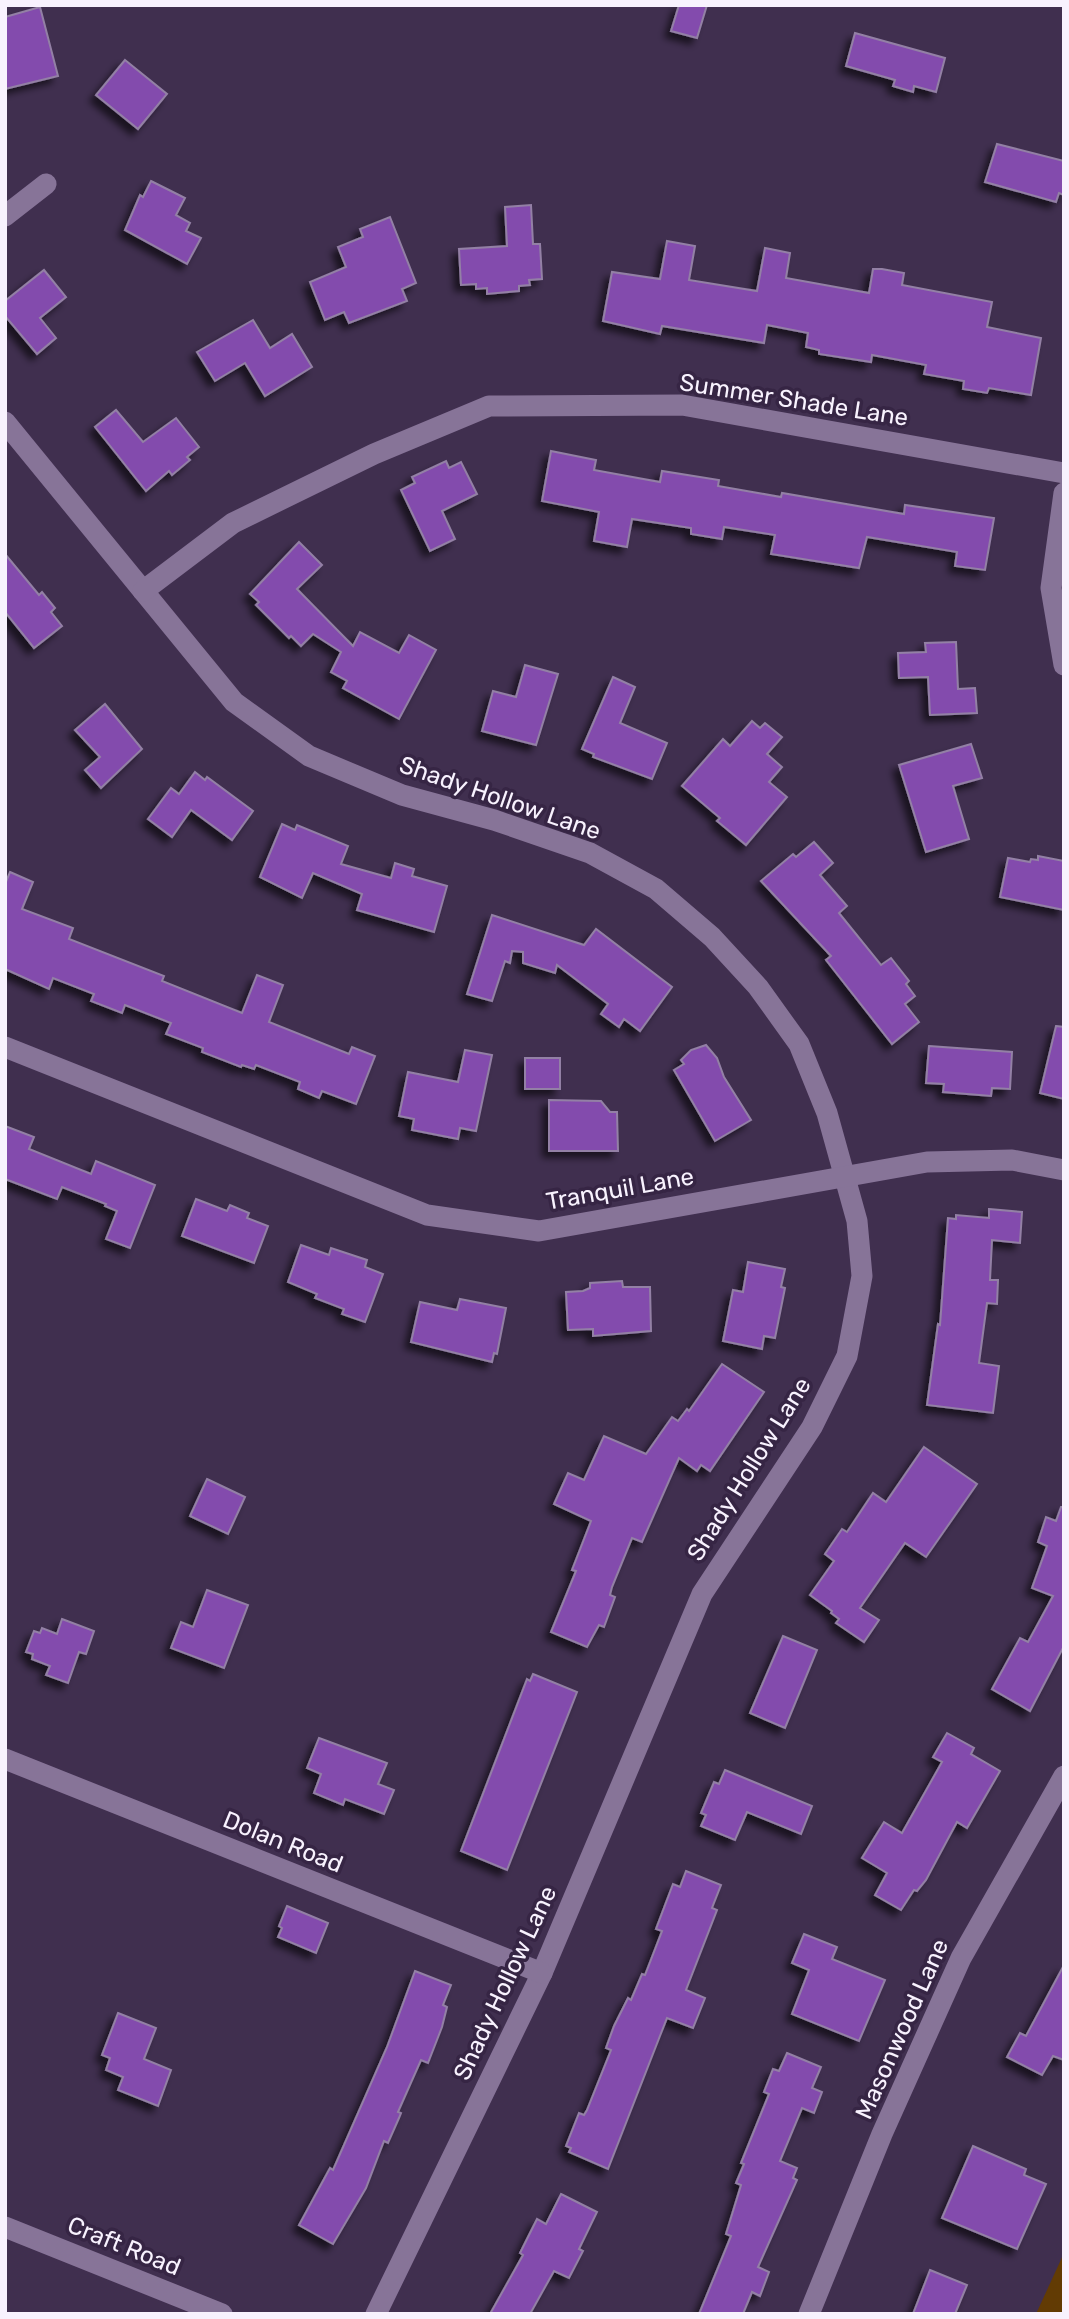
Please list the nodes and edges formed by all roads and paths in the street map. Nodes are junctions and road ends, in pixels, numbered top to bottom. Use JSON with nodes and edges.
{"nodes":[{"id":1,"x":46,"y":184,"type":"dead end"},
{"id":2,"x":5,"y":216,"type":"edge"},
{"id":3,"x":5,"y":422,"type":"edge"},
{"id":4,"x":1064,"y":473,"type":"edge"},
{"id":5,"x":1064,"y":493,"type":"edge"},
{"id":6,"x":143,"y":591,"type":"junction"},
{"id":7,"x":1064,"y":665,"type":"edge"},
{"id":8,"x":5,"y":1047,"type":"edge"},
{"id":9,"x":1064,"y":1170,"type":"edge"},
{"id":10,"x":844,"y":1175,"type":"junction"},
{"id":11,"x":5,"y":1759,"type":"edge"},
{"id":12,"x":1064,"y":1776,"type":"edge"},
{"id":13,"x":542,"y":1973,"type":"junction"},
{"id":14,"x":5,"y":2227,"type":"edge"},
{"id":15,"x":222,"y":2314,"type":"edge"},
{"id":16,"x":376,"y":2314,"type":"edge"},
{"id":17,"x":809,"y":2314,"type":"edge"}],
"edges":[{"from":1,"to":2,"type":"street"},
{"from":3,"to":6,"type":"street","name":"Shady Hollow Lane"},
{"from":4,"to":6,"type":"street","name":"Summer Shade Lane"},
{"from":5,"to":7,"type":"street"},
{"from":6,"to":10,"type":"street","name":"Shady Hollow Lane"},
{"from":8,"to":10,"type":"street","name":"Tranquil Lane"},
{"from":9,"to":10,"type":"street","name":"Tranquil Lane"},
{"from":10,"to":13,"type":"street","name":"Shady Hollow Lane"},
{"from":11,"to":13,"type":"street","name":"Dolan Road"},
{"from":12,"to":17,"type":"street","name":"Masonwood Lane"},
{"from":13,"to":16,"type":"street","name":"Shady Hollow Lane"},
{"from":14,"to":15,"type":"street","name":"Craft Road"}]}
